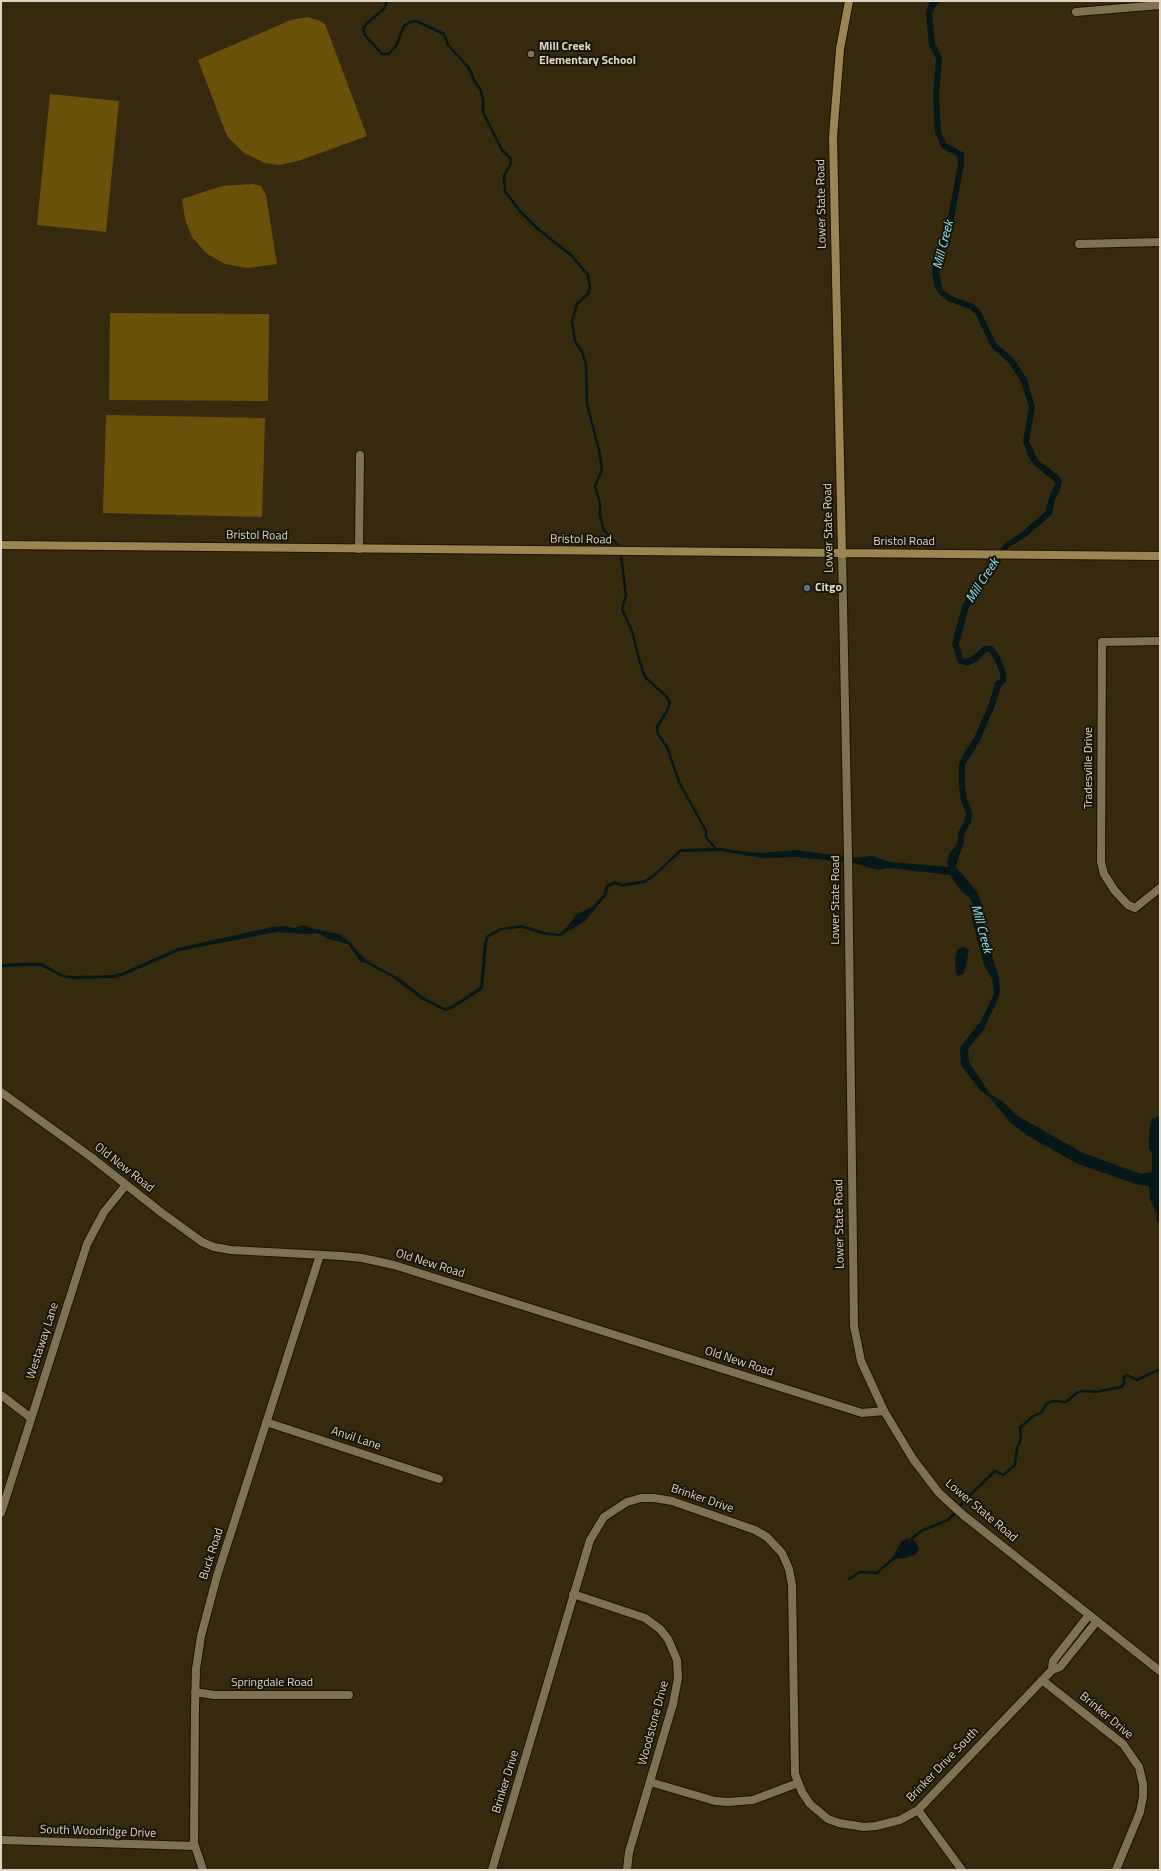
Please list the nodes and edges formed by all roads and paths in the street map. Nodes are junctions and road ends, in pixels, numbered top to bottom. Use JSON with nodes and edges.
{"nodes":[{"id":1,"x":849,"y":1,"type":"edge"},
{"id":2,"x":1160,"y":5,"type":"edge"},
{"id":3,"x":1076,"y":12,"type":"dead end"},
{"id":4,"x":1160,"y":242,"type":"edge"},
{"id":5,"x":1079,"y":244,"type":"dead end"},
{"id":6,"x":360,"y":455,"type":"dead end"},
{"id":7,"x":1,"y":545,"type":"edge"},
{"id":8,"x":360,"y":549,"type":"junction"},
{"id":9,"x":842,"y":554,"type":"junction"},
{"id":10,"x":1160,"y":556,"type":"edge"},
{"id":11,"x":1160,"y":641,"type":"edge"},
{"id":12,"x":1160,"y":888,"type":"edge"},
{"id":13,"x":1,"y":1092,"type":"edge"},
{"id":14,"x":126,"y":1185,"type":"junction"},
{"id":15,"x":320,"y":1255,"type":"junction"},
{"id":16,"x":1,"y":1395,"type":"edge"},
{"id":17,"x":884,"y":1411,"type":"junction"},
{"id":18,"x":31,"y":1418,"type":"junction"},
{"id":19,"x":266,"y":1422,"type":"junction"},
{"id":20,"x":439,"y":1478,"type":"dead end"},
{"id":21,"x":1,"y":1513,"type":"edge"},
{"id":22,"x":573,"y":1594,"type":"junction"},
{"id":23,"x":1089,"y":1615,"type":"junction"},
{"id":24,"x":1097,"y":1621,"type":"junction"},
{"id":25,"x":1052,"y":1670,"type":"junction"},
{"id":26,"x":1160,"y":1672,"type":"edge"},
{"id":27,"x":1042,"y":1680,"type":"junction"},
{"id":28,"x":195,"y":1692,"type":"junction"},
{"id":29,"x":348,"y":1695,"type":"dead end"},
{"id":30,"x":650,"y":1782,"type":"junction"},
{"id":31,"x":798,"y":1784,"type":"junction"},
{"id":32,"x":918,"y":1810,"type":"junction"},
{"id":33,"x":1,"y":1840,"type":"edge"},
{"id":34,"x":195,"y":1846,"type":"junction"},
{"id":35,"x":203,"y":1870,"type":"edge"},
{"id":36,"x":492,"y":1870,"type":"edge"},
{"id":37,"x":627,"y":1870,"type":"edge"},
{"id":38,"x":962,"y":1870,"type":"edge"},
{"id":39,"x":1116,"y":1870,"type":"edge"}],
"edges":[{"from":1,"to":9,"type":"main road","name":"Lower State Road"},
{"from":2,"to":3,"type":"street"},
{"from":4,"to":5,"type":"street"},
{"from":6,"to":8,"type":"street"},
{"from":7,"to":8,"type":"main road","name":"Bristol Road"},
{"from":8,"to":9,"type":"main road","name":"Bristol Road"},
{"from":9,"to":10,"type":"main road","name":"Bristol Road"},
{"from":9,"to":17,"type":"street","name":"Lower State Road"},
{"from":11,"to":12,"type":"street","name":"Tradesville Drive"},
{"from":13,"to":14,"type":"street","name":"Old New Road"},
{"from":14,"to":15,"type":"street","name":"Old New Road"},
{"from":14,"to":18,"type":"street","name":"Westaway Lane"},
{"from":15,"to":17,"type":"street","name":"Old New Road"},
{"from":15,"to":19,"type":"street","name":"Buck Road"},
{"from":16,"to":18,"type":"street"},
{"from":17,"to":23,"type":"street","name":"Lower State Road"},
{"from":18,"to":21,"type":"street","name":"Westaway Lane"},
{"from":19,"to":20,"type":"street","name":"Anvil Lane"},
{"from":19,"to":28,"type":"street","name":"Buck Road"},
{"from":22,"to":30,"type":"street","name":"Woodstone Drive"},
{"from":22,"to":31,"type":"street","name":"Brinker Drive"},
{"from":22,"to":36,"type":"street","name":"Brinker Drive"},
{"from":23,"to":24,"type":"street","name":"Lower State Road"},
{"from":23,"to":25,"type":"street","name":"Brinker Drive South"},
{"from":24,"to":25,"type":"street","name":"Brinker Drive South"},
{"from":24,"to":26,"type":"street","name":"Lower State Road"},
{"from":25,"to":27,"type":"street","name":"Brinker Drive South"},
{"from":27,"to":32,"type":"street","name":"Brinker Drive South"},
{"from":27,"to":39,"type":"street","name":"Brinker Drive"},
{"from":28,"to":29,"type":"street","name":"Springdale Road"},
{"from":28,"to":34,"type":"street","name":"Buck Road"},
{"from":30,"to":31,"type":"street"},
{"from":30,"to":37,"type":"street","name":"Woodstone Drive"},
{"from":31,"to":32,"type":"street","name":"Brinker Drive South"},
{"from":32,"to":38,"type":"street"},
{"from":33,"to":34,"type":"street","name":"South Woodridge Drive"},
{"from":34,"to":35,"type":"street","name":"Buck Road"}]}
